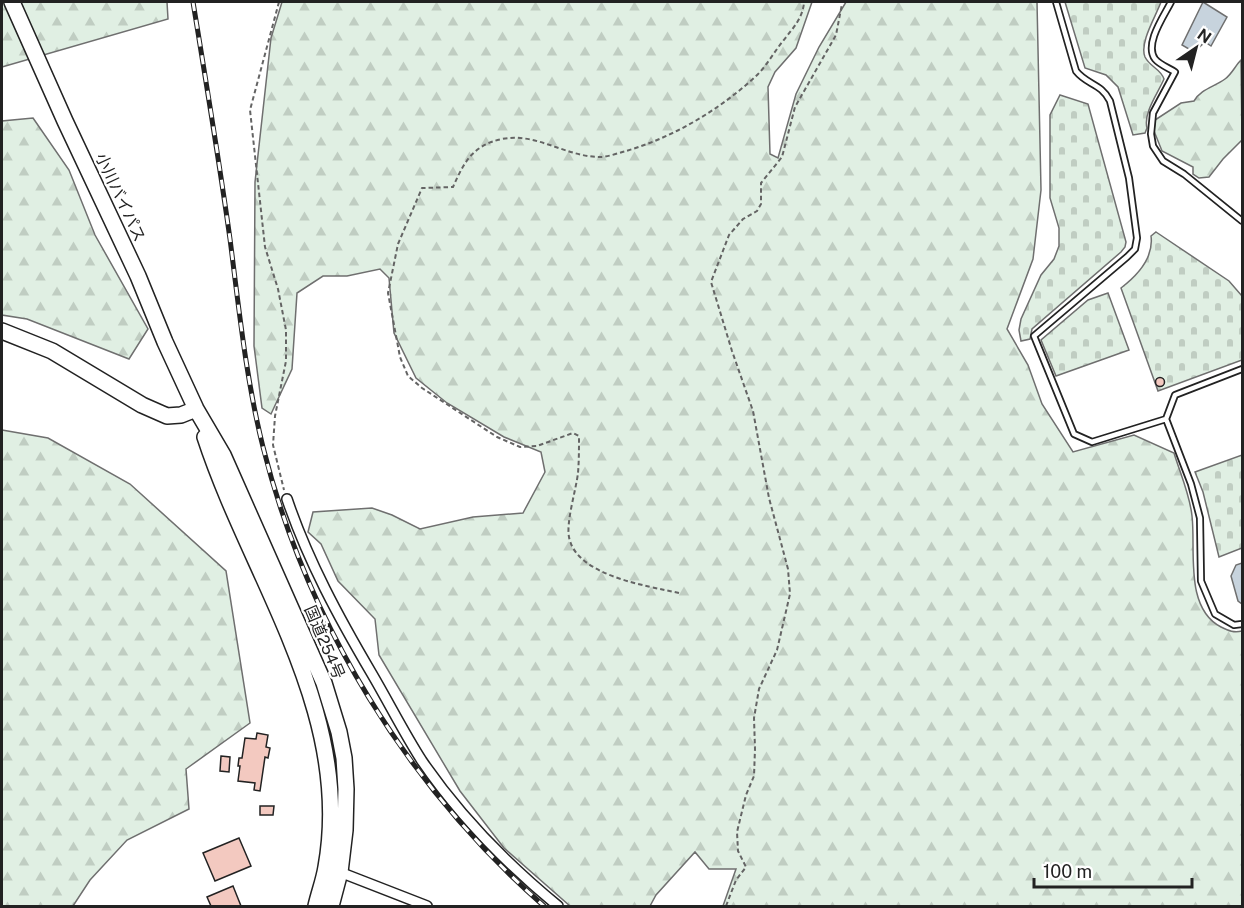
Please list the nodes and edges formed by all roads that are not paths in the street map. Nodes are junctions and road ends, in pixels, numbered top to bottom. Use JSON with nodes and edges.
{"nodes":[{"id":1,"x":12,"y":2,"type":"edge"},
{"id":2,"x":1056,"y":2,"type":"edge"},
{"id":3,"x":1172,"y":2,"type":"edge"},
{"id":4,"x":1242,"y":221,"type":"edge"},
{"id":5,"x":2,"y":331,"type":"edge"},
{"id":6,"x":1242,"y":369,"type":"edge"},
{"id":7,"x":196,"y":409,"type":"junction"},
{"id":8,"x":1166,"y":419,"type":"junction"},
{"id":9,"x":287,"y":499,"type":"road end"},
{"id":10,"x":1242,"y":624,"type":"edge"},
{"id":11,"x":333,"y":870,"type":"junction"},
{"id":12,"x":315,"y":906,"type":"edge"},
{"id":13,"x":331,"y":906,"type":"edge"},
{"id":14,"x":427,"y":906,"type":"edge"},
{"id":15,"x":558,"y":906,"type":"edge"}],
"edges":[{"from":1,"to":7,"type":"highway","name":"小川バイパス"},
{"from":2,"to":8,"type":"lane"},
{"from":3,"to":4,"type":"lane"},
{"from":5,"to":7,"type":"highway"},
{"from":6,"to":8,"type":"lane"},
{"from":7,"to":11,"type":"highway","name":"国道254号"},
{"from":8,"to":10,"type":"lane"},
{"from":9,"to":15,"type":"street"},
{"from":11,"to":12,"type":"highway","name":"国道254号"},
{"from":11,"to":13,"type":"highway","name":"国道254号"},
{"from":11,"to":14,"type":"street"}]}
